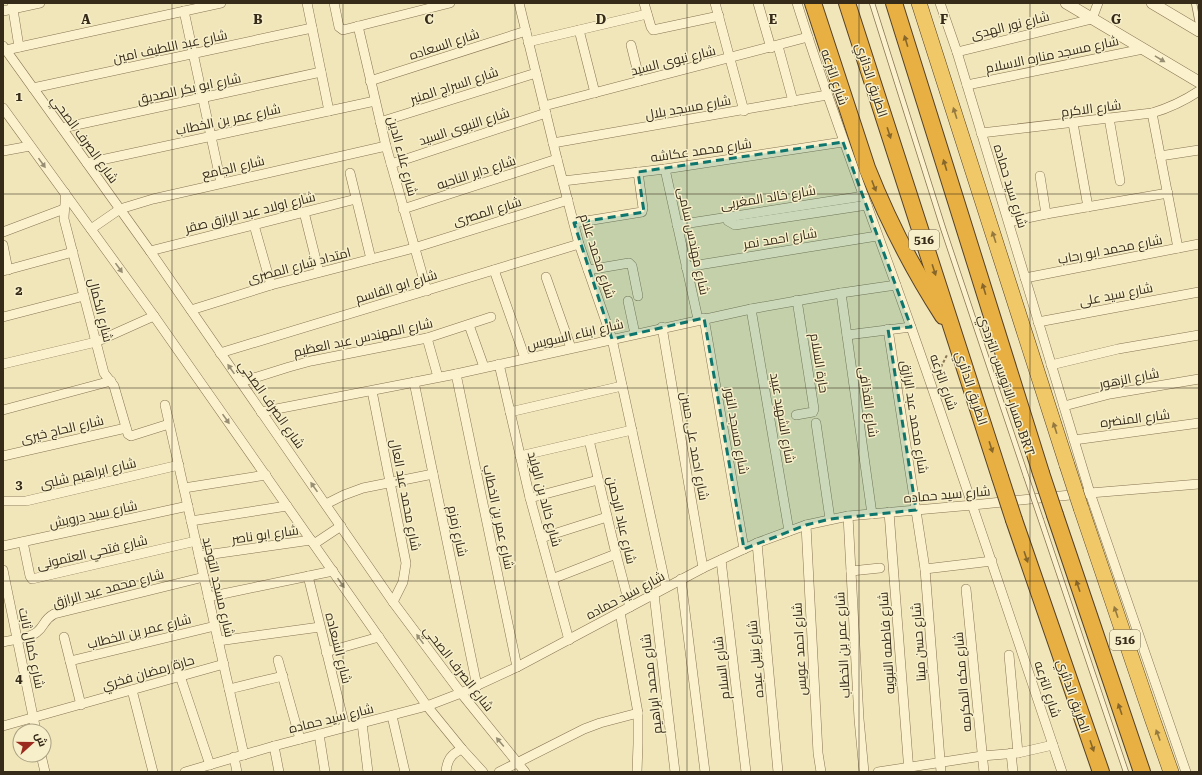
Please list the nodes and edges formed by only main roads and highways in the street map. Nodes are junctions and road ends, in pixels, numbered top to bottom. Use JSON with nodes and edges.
{"nodes":[{"id":1,"x":812,"y":3,"type":"edge"},
{"id":2,"x":847,"y":3,"type":"edge"},
{"id":3,"x":894,"y":3,"type":"edge"},
{"id":4,"x":919,"y":3,"type":"edge"},
{"id":5,"x":955,"y":335,"type":"junction"},
{"id":6,"x":1100,"y":772,"type":"edge"},
{"id":7,"x":1142,"y":772,"type":"edge"},
{"id":8,"x":1172,"y":772,"type":"edge"}],
"edges":[{"from":1,"to":5,"type":"highway","one_way":true},
{"from":2,"to":5,"type":"highway","name":"الطريق الدائري","number":"516","one_way":true},
{"from":7,"to":3,"type":"highway","number":"516","one_way":true,"bridge":true},
{"from":8,"to":4,"type":"highway","number":"516","one_way":true,"bridge":true},
{"from":5,"to":6,"type":"highway","name":"الطريق الدائري","number":"516","one_way":true,"bridge":true}]}
